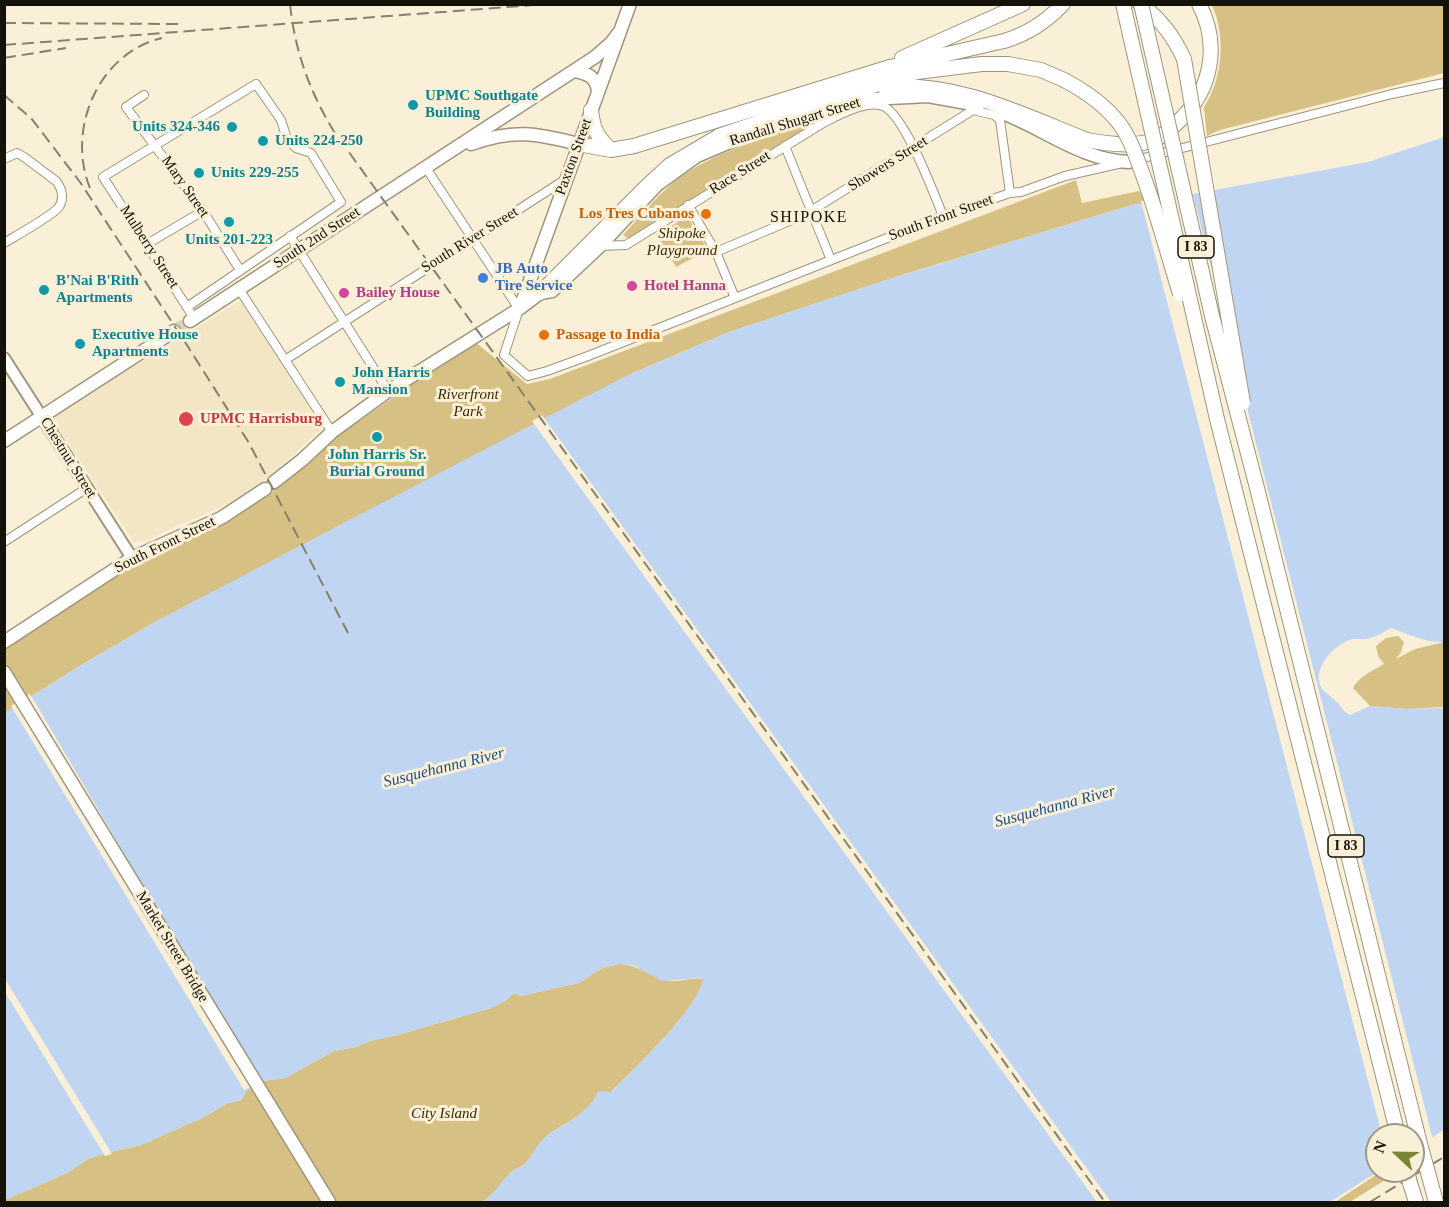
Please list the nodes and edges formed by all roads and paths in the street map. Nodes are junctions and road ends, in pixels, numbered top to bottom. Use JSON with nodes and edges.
{"nodes":[{"id":1,"x":1023,"y":4,"type":"edge"},
{"id":2,"x":1123,"y":4,"type":"edge"},
{"id":3,"x":1140,"y":4,"type":"edge"},
{"id":4,"x":1199,"y":4,"type":"edge"},
{"id":5,"x":1063,"y":5,"type":"edge"},
{"id":6,"x":628,"y":9,"type":"edge"},
{"id":7,"x":620,"y":32,"type":"junction"},
{"id":8,"x":574,"y":71,"type":"junction"},
{"id":9,"x":846,"y":80,"type":"junction"},
{"id":10,"x":1444,"y":82,"type":"edge"},
{"id":11,"x":864,"y":89,"type":"junction"},
{"id":12,"x":598,"y":92,"type":"junction"},
{"id":13,"x":144,"y":95,"type":"dead end"},
{"id":14,"x":591,"y":110,"type":"junction"},
{"id":15,"x":578,"y":144,"type":"junction"},
{"id":16,"x":156,"y":145,"type":"junction"},
{"id":17,"x":785,"y":146,"type":"junction"},
{"id":18,"x":914,"y":147,"type":"junction"},
{"id":19,"x":612,"y":150,"type":"junction"},
{"id":20,"x":445,"y":156,"type":"junction"},
{"id":21,"x":4,"y":159,"type":"edge"},
{"id":22,"x":1129,"y":162,"type":"junction"},
{"id":23,"x":426,"y":168,"type":"junction"},
{"id":24,"x":566,"y":179,"type":"junction"},
{"id":25,"x":1010,"y":193,"type":"junction"},
{"id":26,"x":688,"y":206,"type":"junction"},
{"id":27,"x":812,"y":210,"type":"junction"},
{"id":28,"x":203,"y":211,"type":"junction"},
{"id":29,"x":943,"y":216,"type":"junction"},
{"id":30,"x":290,"y":236,"type":"junction"},
{"id":31,"x":472,"y":238,"type":"junction"},
{"id":32,"x":4,"y":243,"type":"edge"},
{"id":33,"x":147,"y":244,"type":"junction"},
{"id":34,"x":600,"y":246,"type":"junction"},
{"id":35,"x":299,"y":250,"type":"junction"},
{"id":36,"x":716,"y":252,"type":"junction"},
{"id":37,"x":831,"y":260,"type":"junction"},
{"id":38,"x":240,"y":270,"type":"junction"},
{"id":39,"x":239,"y":289,"type":"junction"},
{"id":40,"x":540,"y":293,"type":"junction"},
{"id":41,"x":735,"y":298,"type":"junction"},
{"id":42,"x":187,"y":307,"type":"junction"},
{"id":43,"x":519,"y":309,"type":"junction"},
{"id":44,"x":192,"y":320,"type":"joint"},
{"id":45,"x":344,"y":321,"type":"junction"},
{"id":46,"x":174,"y":331,"type":"tunnel mouth"},
{"id":47,"x":4,"y":358,"type":"edge"},
{"id":48,"x":285,"y":360,"type":"junction"},
{"id":49,"x":388,"y":391,"type":"junction"},
{"id":50,"x":42,"y":417,"type":"junction"},
{"id":51,"x":1217,"y":419,"type":"junction"},
{"id":52,"x":332,"y":432,"type":"junction"},
{"id":53,"x":4,"y":441,"type":"edge"},
{"id":54,"x":87,"y":488,"type":"junction"},
{"id":55,"x":1257,"y":488,"type":"junction"},
{"id":56,"x":4,"y":542,"type":"edge"},
{"id":57,"x":132,"y":558,"type":"junction"},
{"id":58,"x":4,"y":642,"type":"edge"},
{"id":59,"x":4,"y":672,"type":"edge"},
{"id":60,"x":1395,"y":1123,"type":"edge"},
{"id":61,"x":1409,"y":1183,"type":"edge"},
{"id":62,"x":329,"y":1203,"type":"edge"},
{"id":63,"x":1414,"y":1203,"type":"edge"},
{"id":64,"x":1436,"y":1203,"type":"edge"}],
"edges":[{"from":1,"to":9,"type":"highway"},
{"from":2,"to":51,"type":"highway","number":"I 83","bridge":true},
{"from":3,"to":55,"type":"highway","number":"I 83","bridge":true},
{"from":3,"to":55,"type":"highway","bridge":true},
{"from":4,"to":11,"type":"highway"},
{"from":5,"to":9,"type":"highway"},
{"from":6,"to":7,"type":"main road","name":"Paxton Street"},
{"from":7,"to":8,"type":"main road","name":"South 2nd Street"},
{"from":7,"to":12,"type":"main road","name":"Paxton Street"},
{"from":8,"to":12,"type":"main road"},
{"from":8,"to":20,"type":"main road","name":"South 2nd Street"},
{"from":9,"to":19,"type":"highway"},
{"from":10,"to":22,"type":"street","name":"South Front Street"},
{"from":11,"to":40,"type":"highway"},
{"from":11,"to":51,"type":"highway","bridge":true},
{"from":12,"to":14,"type":"main road","name":"Paxton Street"},
{"from":13,"to":16,"type":"street","name":"Mary Street"},
{"from":14,"to":15,"type":"main road","name":"Paxton Street"},
{"from":14,"to":19,"type":"highway"},
{"from":15,"to":19,"type":"highway"},
{"from":15,"to":20,"type":"main road","name":"South 2nd Street"},
{"from":15,"to":24,"type":"main road","name":"Paxton Street"},
{"from":16,"to":28,"type":"street","name":"Mary Street"},
{"from":16,"to":30,"type":"street"},
{"from":16,"to":33,"type":"street","name":"Mulberry Street"},
{"from":17,"to":18,"type":"street","name":"Race Street"},
{"from":17,"to":26,"type":"street","name":"Race Street"},
{"from":17,"to":27,"type":"street"},
{"from":18,"to":25,"type":"street","name":"Showers Street"},
{"from":18,"to":27,"type":"street","name":"Showers Street"},
{"from":18,"to":29,"type":"street"},
{"from":20,"to":23,"type":"main road","name":"South 2nd Street"},
{"from":21,"to":32,"type":"street"},
{"from":22,"to":25,"type":"street","name":"South Front Street"},
{"from":22,"to":34,"type":"main road","name":"Randall Shugart Street"},
{"from":23,"to":31,"type":"street"},
{"from":23,"to":35,"type":"main road","name":"South 2nd Street"},
{"from":24,"to":31,"type":"street","name":"South River Street"},
{"from":24,"to":43,"type":"main road","name":"Paxton Street"},
{"from":25,"to":29,"type":"street","name":"South Front Street"},
{"from":26,"to":34,"type":"street","name":"Race Street"},
{"from":26,"to":36,"type":"street"},
{"from":27,"to":36,"type":"street","name":"Showers Street"},
{"from":27,"to":37,"type":"street"},
{"from":28,"to":33,"type":"street"},
{"from":28,"to":38,"type":"street","name":"Mary Street"},
{"from":29,"to":37,"type":"street","name":"South Front Street"},
{"from":30,"to":35,"type":"street"},
{"from":30,"to":38,"type":"street"},
{"from":31,"to":43,"type":"street"},
{"from":31,"to":45,"type":"street","name":"South River Street"},
{"from":33,"to":42,"type":"street","name":"Mulberry Street"},
{"from":34,"to":40,"type":"main road","name":"Randall Shugart Street"},
{"from":35,"to":39,"type":"main road","name":"South 2nd Street"},
{"from":35,"to":45,"type":"street"},
{"from":36,"to":41,"type":"street"},
{"from":37,"to":41,"type":"street","name":"South Front Street"},
{"from":38,"to":42,"type":"street"},
{"from":39,"to":44,"type":"main road","name":"South 2nd Street"},
{"from":39,"to":48,"type":"street"},
{"from":40,"to":43,"type":"main road","name":"South Front Street"},
{"from":41,"to":43,"type":"street","name":"South Front Street"},
{"from":42,"to":44,"type":"street","name":"Mulberry Street"},
{"from":43,"to":49,"type":"main road","name":"South Front Street"},
{"from":45,"to":48,"type":"street","name":"South River Street"},
{"from":45,"to":49,"type":"street"},
{"from":46,"to":50,"type":"main road"},
{"from":47,"to":50,"type":"main road","name":"Chestnut Street"},
{"from":48,"to":52,"type":"street"},
{"from":49,"to":52,"type":"main road","name":"South Front Street"},
{"from":50,"to":53,"type":"main road"},
{"from":50,"to":54,"type":"main road","name":"Chestnut Street"},
{"from":51,"to":60,"type":"highway","number":"I 83"},
{"from":52,"to":57,"type":"main road","name":"South Front Street"},
{"from":54,"to":56,"type":"street"},
{"from":54,"to":57,"type":"main road","name":"Chestnut Street"},
{"from":55,"to":64,"type":"highway","number":"I 83","bridge":true},
{"from":57,"to":58,"type":"main road","name":"South Front Street"},
{"from":59,"to":62,"type":"main road","name":"Market Street Bridge"},
{"from":61,"to":63,"type":"highway"}]}
